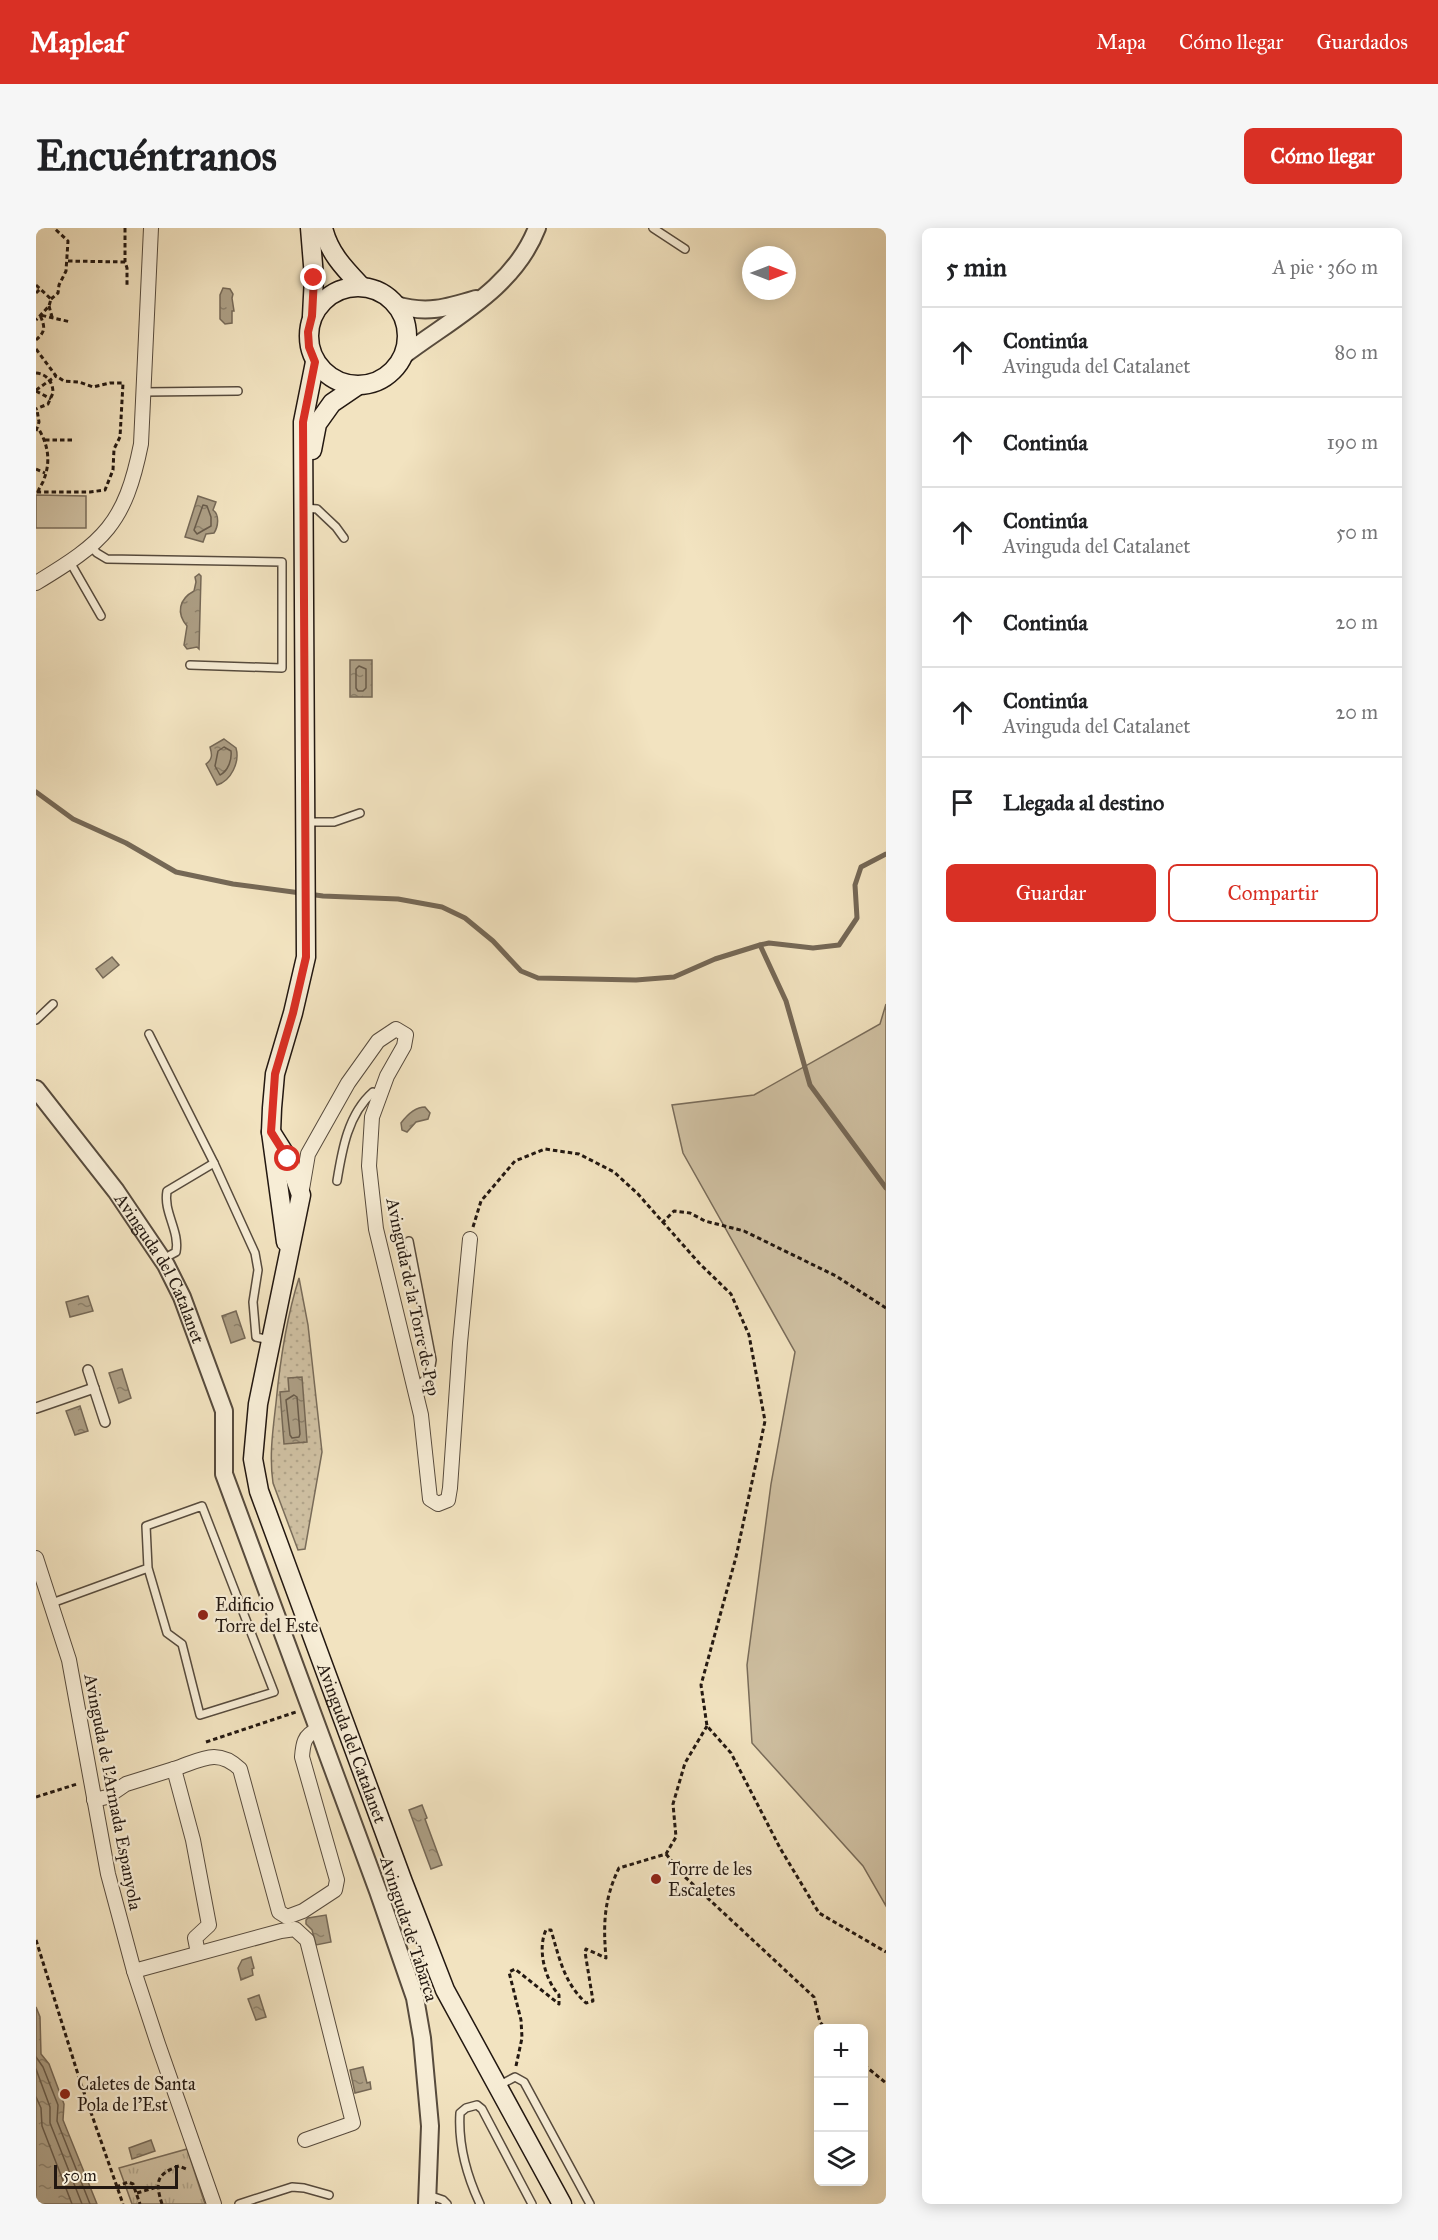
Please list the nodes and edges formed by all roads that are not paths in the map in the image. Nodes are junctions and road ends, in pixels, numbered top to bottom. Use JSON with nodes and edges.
{"nodes":[{"id":1,"x":151,"y":228,"type":"edge"},
{"id":2,"x":310,"y":228,"type":"edge"},
{"id":3,"x":323,"y":228,"type":"edge"},
{"id":4,"x":537,"y":228,"type":"edge"},
{"id":5,"x":653,"y":228,"type":"edge"},
{"id":6,"x":685,"y":249,"type":"dead end"},
{"id":7,"x":361,"y":286,"type":"junction"},
{"id":8,"x":486,"y":296,"type":"junction"},
{"id":9,"x":396,"y":305,"type":"junction"},
{"id":10,"x":312,"y":316,"type":"junction"},
{"id":11,"x":404,"y":355,"type":"junction"},
{"id":12,"x":315,"y":362,"type":"junction"},
{"id":13,"x":357,"y":386,"type":"junction"},
{"id":14,"x":238,"y":391,"type":"dead end"},
{"id":15,"x":144,"y":392,"type":"junction"},
{"id":16,"x":304,"y":502,"type":"junction"},
{"id":17,"x":344,"y":538,"type":"dead end"},
{"id":18,"x":91,"y":547,"type":"junction"},
{"id":19,"x":70,"y":562,"type":"junction"},
{"id":20,"x":36,"y":583,"type":"edge"},
{"id":21,"x":101,"y":616,"type":"dead end"},
{"id":22,"x":190,"y":665,"type":"dead end"},
{"id":23,"x":360,"y":813,"type":"dead end"},
{"id":24,"x":305,"y":831,"type":"junction"},
{"id":25,"x":53,"y":1004,"type":"dead end"},
{"id":26,"x":36,"y":1020,"type":"edge"},
{"id":27,"x":149,"y":1034,"type":"dead end"},
{"id":28,"x":36,"y":1089,"type":"edge"},
{"id":29,"x":379,"y":1094,"type":"junction"},
{"id":30,"x":271,"y":1132,"type":"junction"},
{"id":31,"x":214,"y":1163,"type":"junction"},
{"id":32,"x":337,"y":1182,"type":"dead end"},
{"id":33,"x":302,"y":1195,"type":"junction"},
{"id":34,"x":470,"y":1239,"type":"road end"},
{"id":35,"x":409,"y":1241,"type":"dead end"},
{"id":36,"x":288,"y":1256,"type":"junction"},
{"id":37,"x":164,"y":1262,"type":"junction"},
{"id":38,"x":271,"y":1341,"type":"junction"},
{"id":39,"x":88,"y":1370,"type":"dead end"},
{"id":40,"x":414,"y":1386,"type":"junction"},
{"id":41,"x":94,"y":1388,"type":"junction"},
{"id":42,"x":36,"y":1408,"type":"edge"},
{"id":43,"x":105,"y":1422,"type":"dead end"},
{"id":44,"x":224,"y":1474,"type":"joint"},
{"id":45,"x":36,"y":1558,"type":"edge"},
{"id":46,"x":148,"y":1568,"type":"junction"},
{"id":47,"x":52,"y":1603,"type":"junction"},
{"id":48,"x":317,"y":1730,"type":"junction"},
{"id":49,"x":174,"y":1769,"type":"junction"},
{"id":50,"x":94,"y":1800,"type":"junction"},
{"id":51,"x":198,"y":1953,"type":"junction"},
{"id":52,"x":134,"y":1971,"type":"junction"},
{"id":53,"x":497,"y":2087,"type":"junction"},
{"id":54,"x":305,"y":2140,"type":"dead end"},
{"id":55,"x":329,"y":2195,"type":"dead end"},
{"id":56,"x":428,"y":2199,"type":"edge"},
{"id":57,"x":214,"y":2204,"type":"edge"},
{"id":58,"x":239,"y":2204,"type":"edge"},
{"id":59,"x":447,"y":2204,"type":"edge"},
{"id":60,"x":480,"y":2204,"type":"edge"},
{"id":61,"x":532,"y":2204,"type":"edge"},
{"id":62,"x":562,"y":2204,"type":"edge"},
{"id":63,"x":590,"y":2204,"type":"edge"}],
"edges":[{"from":1,"to":15,"type":"street"},
{"from":2,"to":10,"type":"main road"},
{"from":3,"to":7,"type":"main road"},
{"from":4,"to":8,"type":"street"},
{"from":5,"to":6,"type":"lane"},
{"from":7,"to":9,"type":"main road"},
{"from":7,"to":10,"type":"main road"},
{"from":8,"to":9,"type":"street"},
{"from":8,"to":11,"type":"street"},
{"from":9,"to":11,"type":"main road"},
{"from":10,"to":12,"type":"main road"},
{"from":11,"to":13,"type":"main road"},
{"from":12,"to":13,"type":"main road"},
{"from":12,"to":16,"type":"main road"},
{"from":13,"to":16,"type":"main road"},
{"from":14,"to":15,"type":"lane"},
{"from":15,"to":18,"type":"street"},
{"from":16,"to":17,"type":"lane"},
{"from":16,"to":24,"type":"main road","name":"Avinguda del Catalanet"},
{"from":18,"to":19,"type":"street"},
{"from":18,"to":22,"type":"lane"},
{"from":19,"to":20,"type":"street"},
{"from":19,"to":21,"type":"lane"},
{"from":23,"to":24,"type":"lane"},
{"from":24,"to":30,"type":"main road","name":"Avinguda del Catalanet"},
{"from":25,"to":26,"type":"lane"},
{"from":27,"to":31,"type":"lane"},
{"from":28,"to":37,"type":"street","name":"Avinguda del Catalanet"},
{"from":29,"to":32,"type":"lane"},
{"from":29,"to":33,"type":"street","name":"Avinguda de la Torre de Pep"},
{"from":29,"to":40,"type":"street","name":"Avinguda de la Torre de Pep"},
{"from":30,"to":33,"type":"main road"},
{"from":30,"to":36,"type":"main road","name":"Avinguda del Catalanet"},
{"from":31,"to":37,"type":"lane"},
{"from":31,"to":38,"type":"lane"},
{"from":33,"to":36,"type":"main road","name":"Avinguda del Catalanet"},
{"from":34,"to":40,"type":"street","name":"Avinguda de la Torre de Pep"},
{"from":35,"to":40,"type":"lane"},
{"from":36,"to":38,"type":"main road","name":"Avinguda del Catalanet"},
{"from":37,"to":44,"type":"street","name":"Avinguda del Catalanet"},
{"from":38,"to":53,"type":"main road","name":"Avinguda del Catalanet"},
{"from":39,"to":41,"type":"street"},
{"from":41,"to":42,"type":"street"},
{"from":41,"to":43,"type":"street"},
{"from":44,"to":48,"type":"street","name":"Avinguda de Tabarca"},
{"from":45,"to":47,"type":"street","name":"Avinguda de l'Armada Espanyola"},
{"from":46,"to":46,"type":"lane"},
{"from":46,"to":47,"type":"lane"},
{"from":47,"to":50,"type":"street","name":"Avinguda de l'Armada Espanyola"},
{"from":48,"to":49,"type":"street"},
{"from":48,"to":56,"type":"street","name":"Avinguda de Tabarca"},
{"from":49,"to":50,"type":"street"},
{"from":49,"to":51,"type":"street"},
{"from":50,"to":52,"type":"street","name":"Avinguda de l'Armada Espanyola"},
{"from":51,"to":52,"type":"street"},
{"from":51,"to":54,"type":"street"},
{"from":52,"to":57,"type":"street","name":"Avinguda de l'Armada Espanyola"},
{"from":53,"to":62,"type":"main road","name":"Avinguda del Catalanet"},
{"from":53,"to":63,"type":"lane"},
{"from":55,"to":58,"type":"lane"},
{"from":56,"to":59,"type":"lane"},
{"from":60,"to":61,"type":"lane"}]}
